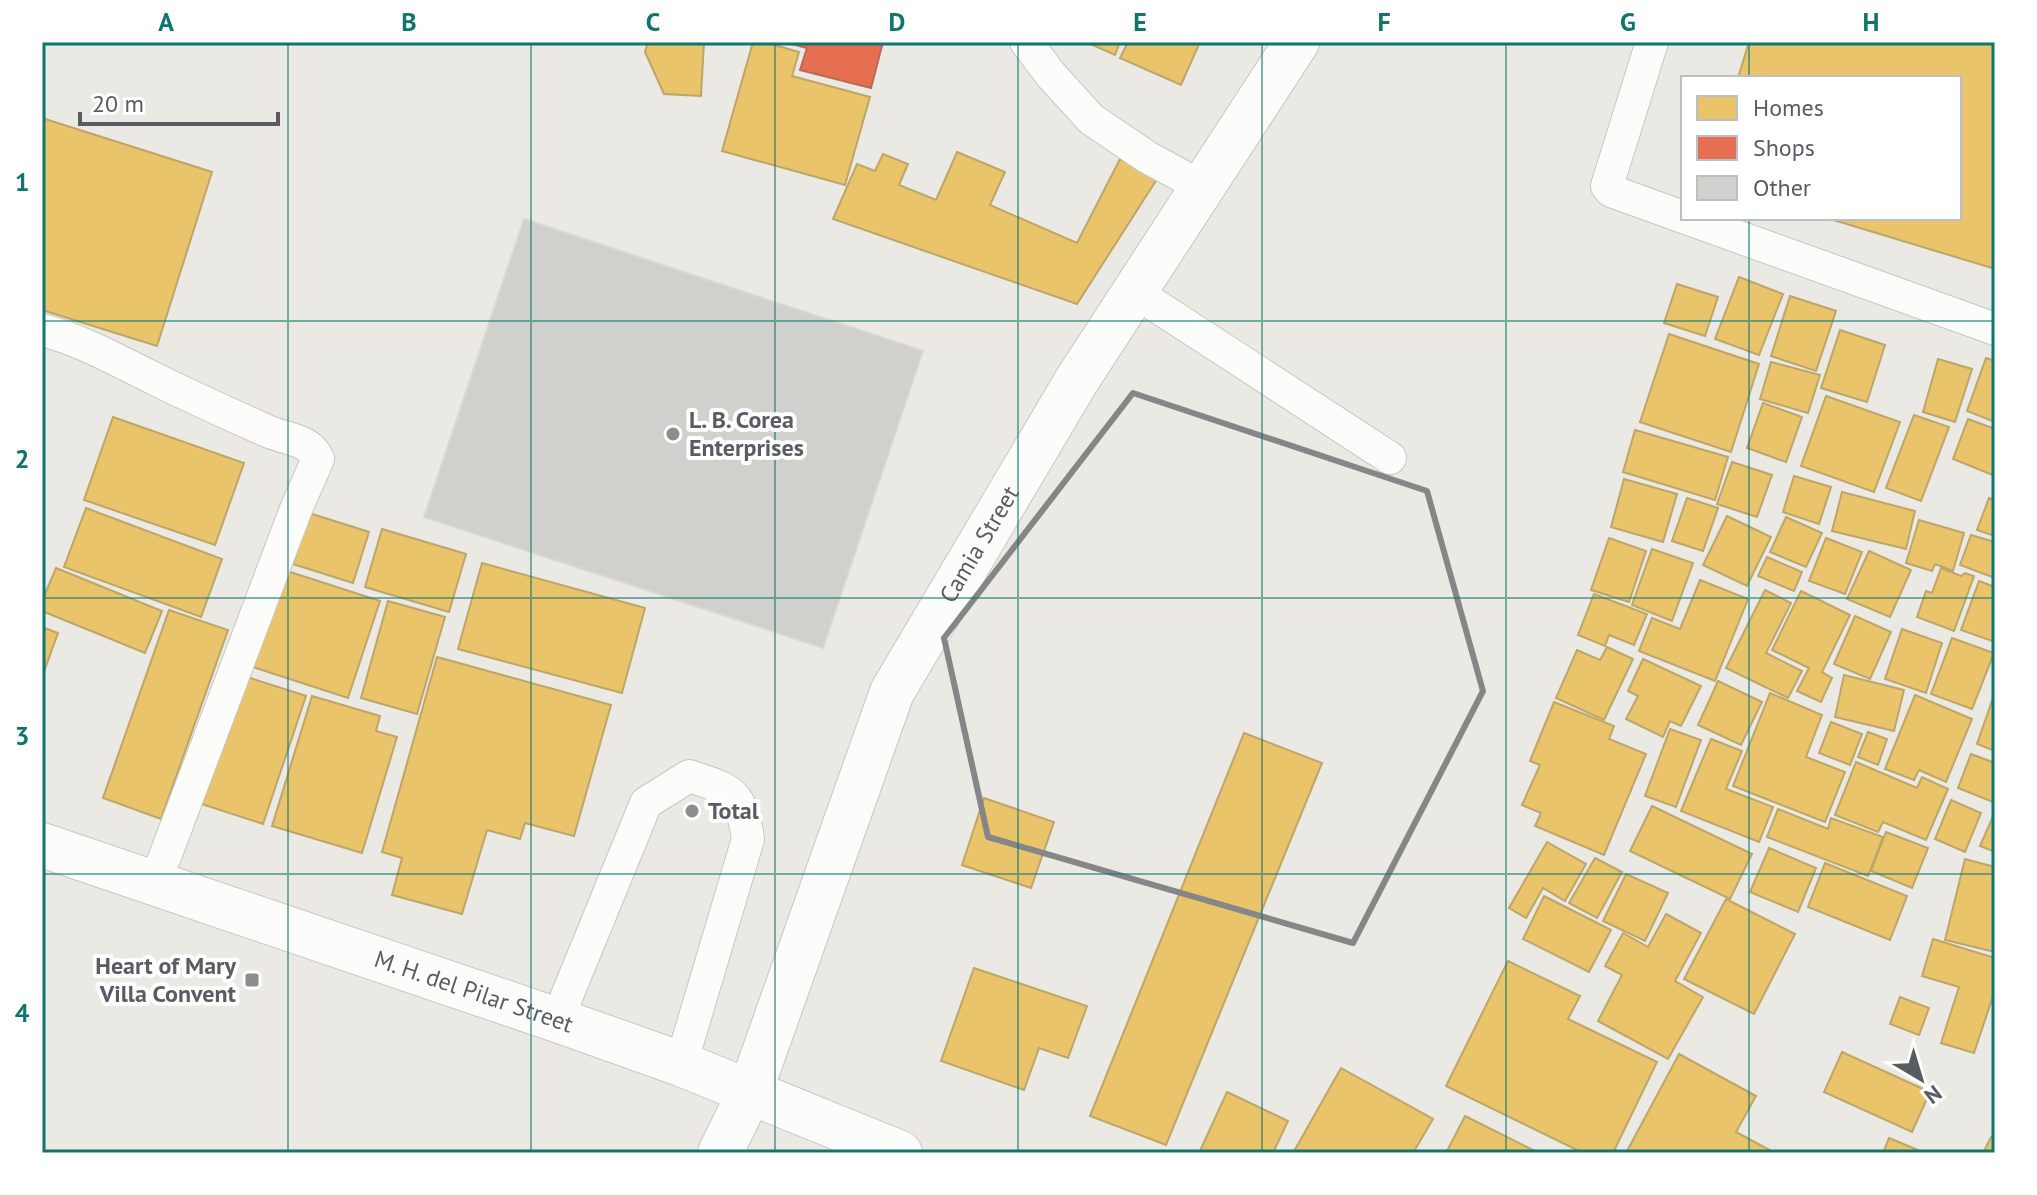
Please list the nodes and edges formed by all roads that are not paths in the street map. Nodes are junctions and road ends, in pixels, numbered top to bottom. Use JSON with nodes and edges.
{"nodes":[{"id":1,"x":1026,"y":42,"type":"edge"},
{"id":2,"x":1297,"y":42,"type":"edge"},
{"id":3,"x":1652,"y":42,"type":"edge"},
{"id":4,"x":1204,"y":188,"type":"junction"},
{"id":5,"x":1681,"y":216,"type":"edge"},
{"id":6,"x":1693,"y":220,"type":"edge"},
{"id":7,"x":1135,"y":292,"type":"junction"},
{"id":8,"x":1995,"y":329,"type":"edge"},
{"id":9,"x":42,"y":330,"type":"edge"},
{"id":10,"x":1390,"y":458,"type":"dead end"},
{"id":11,"x":42,"y":845,"type":"edge"},
{"id":12,"x":155,"y":883,"type":"junction"},
{"id":13,"x":557,"y":1020,"type":"junction"},
{"id":14,"x":681,"y":1064,"type":"junction"},
{"id":15,"x":750,"y":1092,"type":"junction"},
{"id":16,"x":720,"y":1153,"type":"edge"},
{"id":17,"x":900,"y":1153,"type":"edge"}],
"edges":[{"from":1,"to":4,"type":"lane"},
{"from":2,"to":4,"type":"street","name":"Camia Street"},
{"from":3,"to":5,"type":"lane"},
{"from":4,"to":7,"type":"street","name":"Camia Street"},
{"from":6,"to":8,"type":"lane"},
{"from":7,"to":10,"type":"lane"},
{"from":7,"to":15,"type":"street","name":"Camia Street"},
{"from":9,"to":12,"type":"lane"},
{"from":11,"to":12,"type":"street","name":"M. H. del Pilar Street"},
{"from":12,"to":13,"type":"street","name":"M. H. del Pilar Street"},
{"from":13,"to":14,"type":"street","name":"M. H. del Pilar Street"},
{"from":13,"to":14,"type":"lane"},
{"from":14,"to":15,"type":"street","name":"M. H. del Pilar Street"},
{"from":15,"to":16,"type":"street","name":"Camia Street"},
{"from":15,"to":17,"type":"street","name":"M. H. del Pilar Street"}]}
